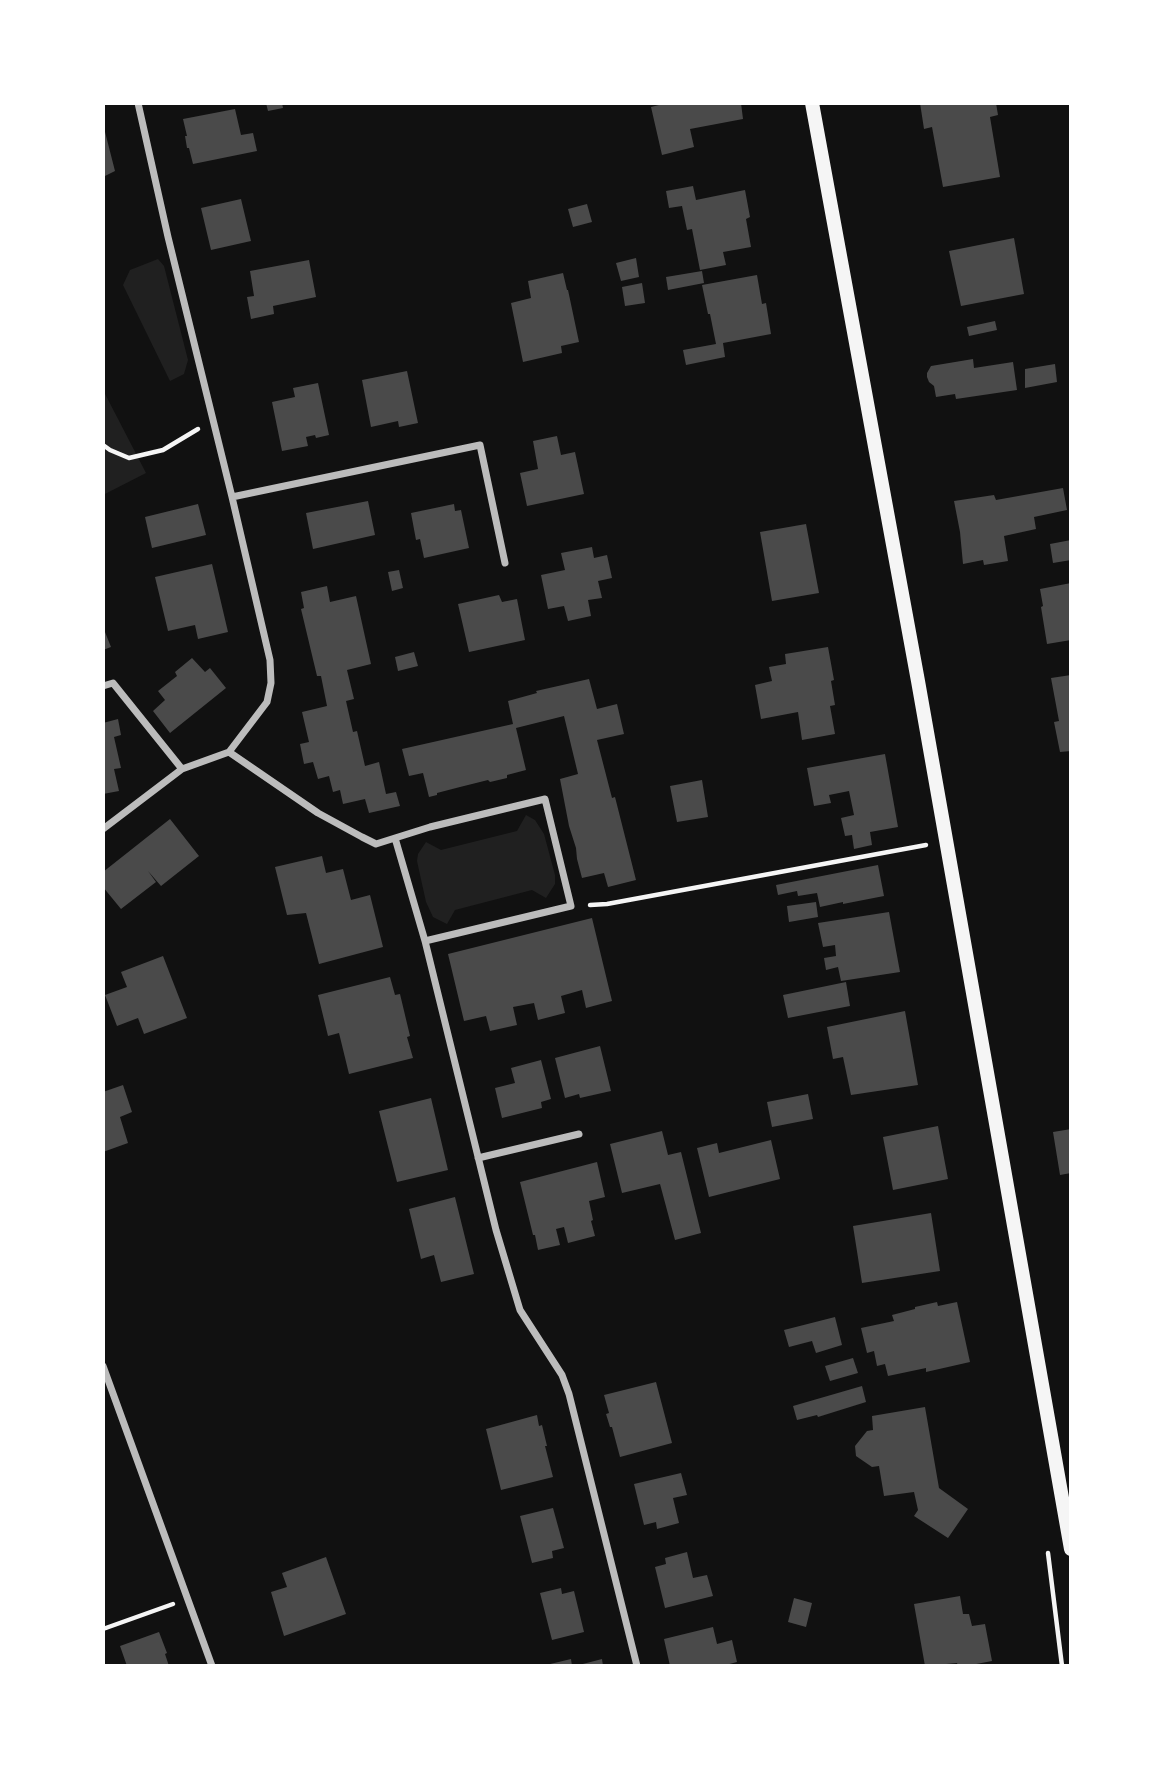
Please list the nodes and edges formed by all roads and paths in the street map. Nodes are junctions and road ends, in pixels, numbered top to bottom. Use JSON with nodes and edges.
{"nodes":[{"id":1,"x":138,"y":103,"type":"edge"},
{"id":2,"x":812,"y":103,"type":"edge"},
{"id":3,"x":213,"y":420,"type":"junction"},
{"id":4,"x":103,"y":445,"type":"edge"},
{"id":5,"x":232,"y":497,"type":"junction"},
{"id":6,"x":505,"y":563,"type":"dead end"},
{"id":7,"x":103,"y":686,"type":"edge"},
{"id":8,"x":229,"y":752,"type":"junction"},
{"id":9,"x":182,"y":769,"type":"junction"},
{"id":10,"x":103,"y":830,"type":"edge"},
{"id":11,"x":396,"y":838,"type":"junction"},
{"id":12,"x":946,"y":842,"type":"junction"},
{"id":13,"x":571,"y":906,"type":"junction"},
{"id":14,"x":425,"y":941,"type":"junction"},
{"id":15,"x":579,"y":1134,"type":"dead end"},
{"id":16,"x":478,"y":1158,"type":"junction"},
{"id":17,"x":103,"y":1366,"type":"edge"},
{"id":18,"x":1048,"y":1546,"type":"dead end"},
{"id":19,"x":1071,"y":1549,"type":"edge"},
{"id":20,"x":187,"y":1599,"type":"junction"},
{"id":21,"x":103,"y":1629,"type":"edge"},
{"id":22,"x":212,"y":1666,"type":"edge"},
{"id":23,"x":637,"y":1666,"type":"edge"},
{"id":24,"x":1062,"y":1666,"type":"edge"}],
"edges":[{"from":1,"to":3,"type":"street"},
{"from":2,"to":12,"type":"main road"},
{"from":3,"to":4,"type":"path"},
{"from":3,"to":5,"type":"street"},
{"from":5,"to":6,"type":"street"},
{"from":5,"to":8,"type":"street"},
{"from":7,"to":9,"type":"street"},
{"from":8,"to":9,"type":"street"},
{"from":8,"to":11,"type":"street"},
{"from":9,"to":10,"type":"street"},
{"from":11,"to":13,"type":"street"},
{"from":11,"to":14,"type":"street"},
{"from":12,"to":13,"type":"path"},
{"from":12,"to":19,"type":"main road"},
{"from":13,"to":14,"type":"street"},
{"from":14,"to":16,"type":"street"},
{"from":15,"to":16,"type":"street"},
{"from":16,"to":23,"type":"street"},
{"from":17,"to":20,"type":"street"},
{"from":18,"to":24,"type":"path"},
{"from":20,"to":21,"type":"path"},
{"from":20,"to":22,"type":"street"}]}
